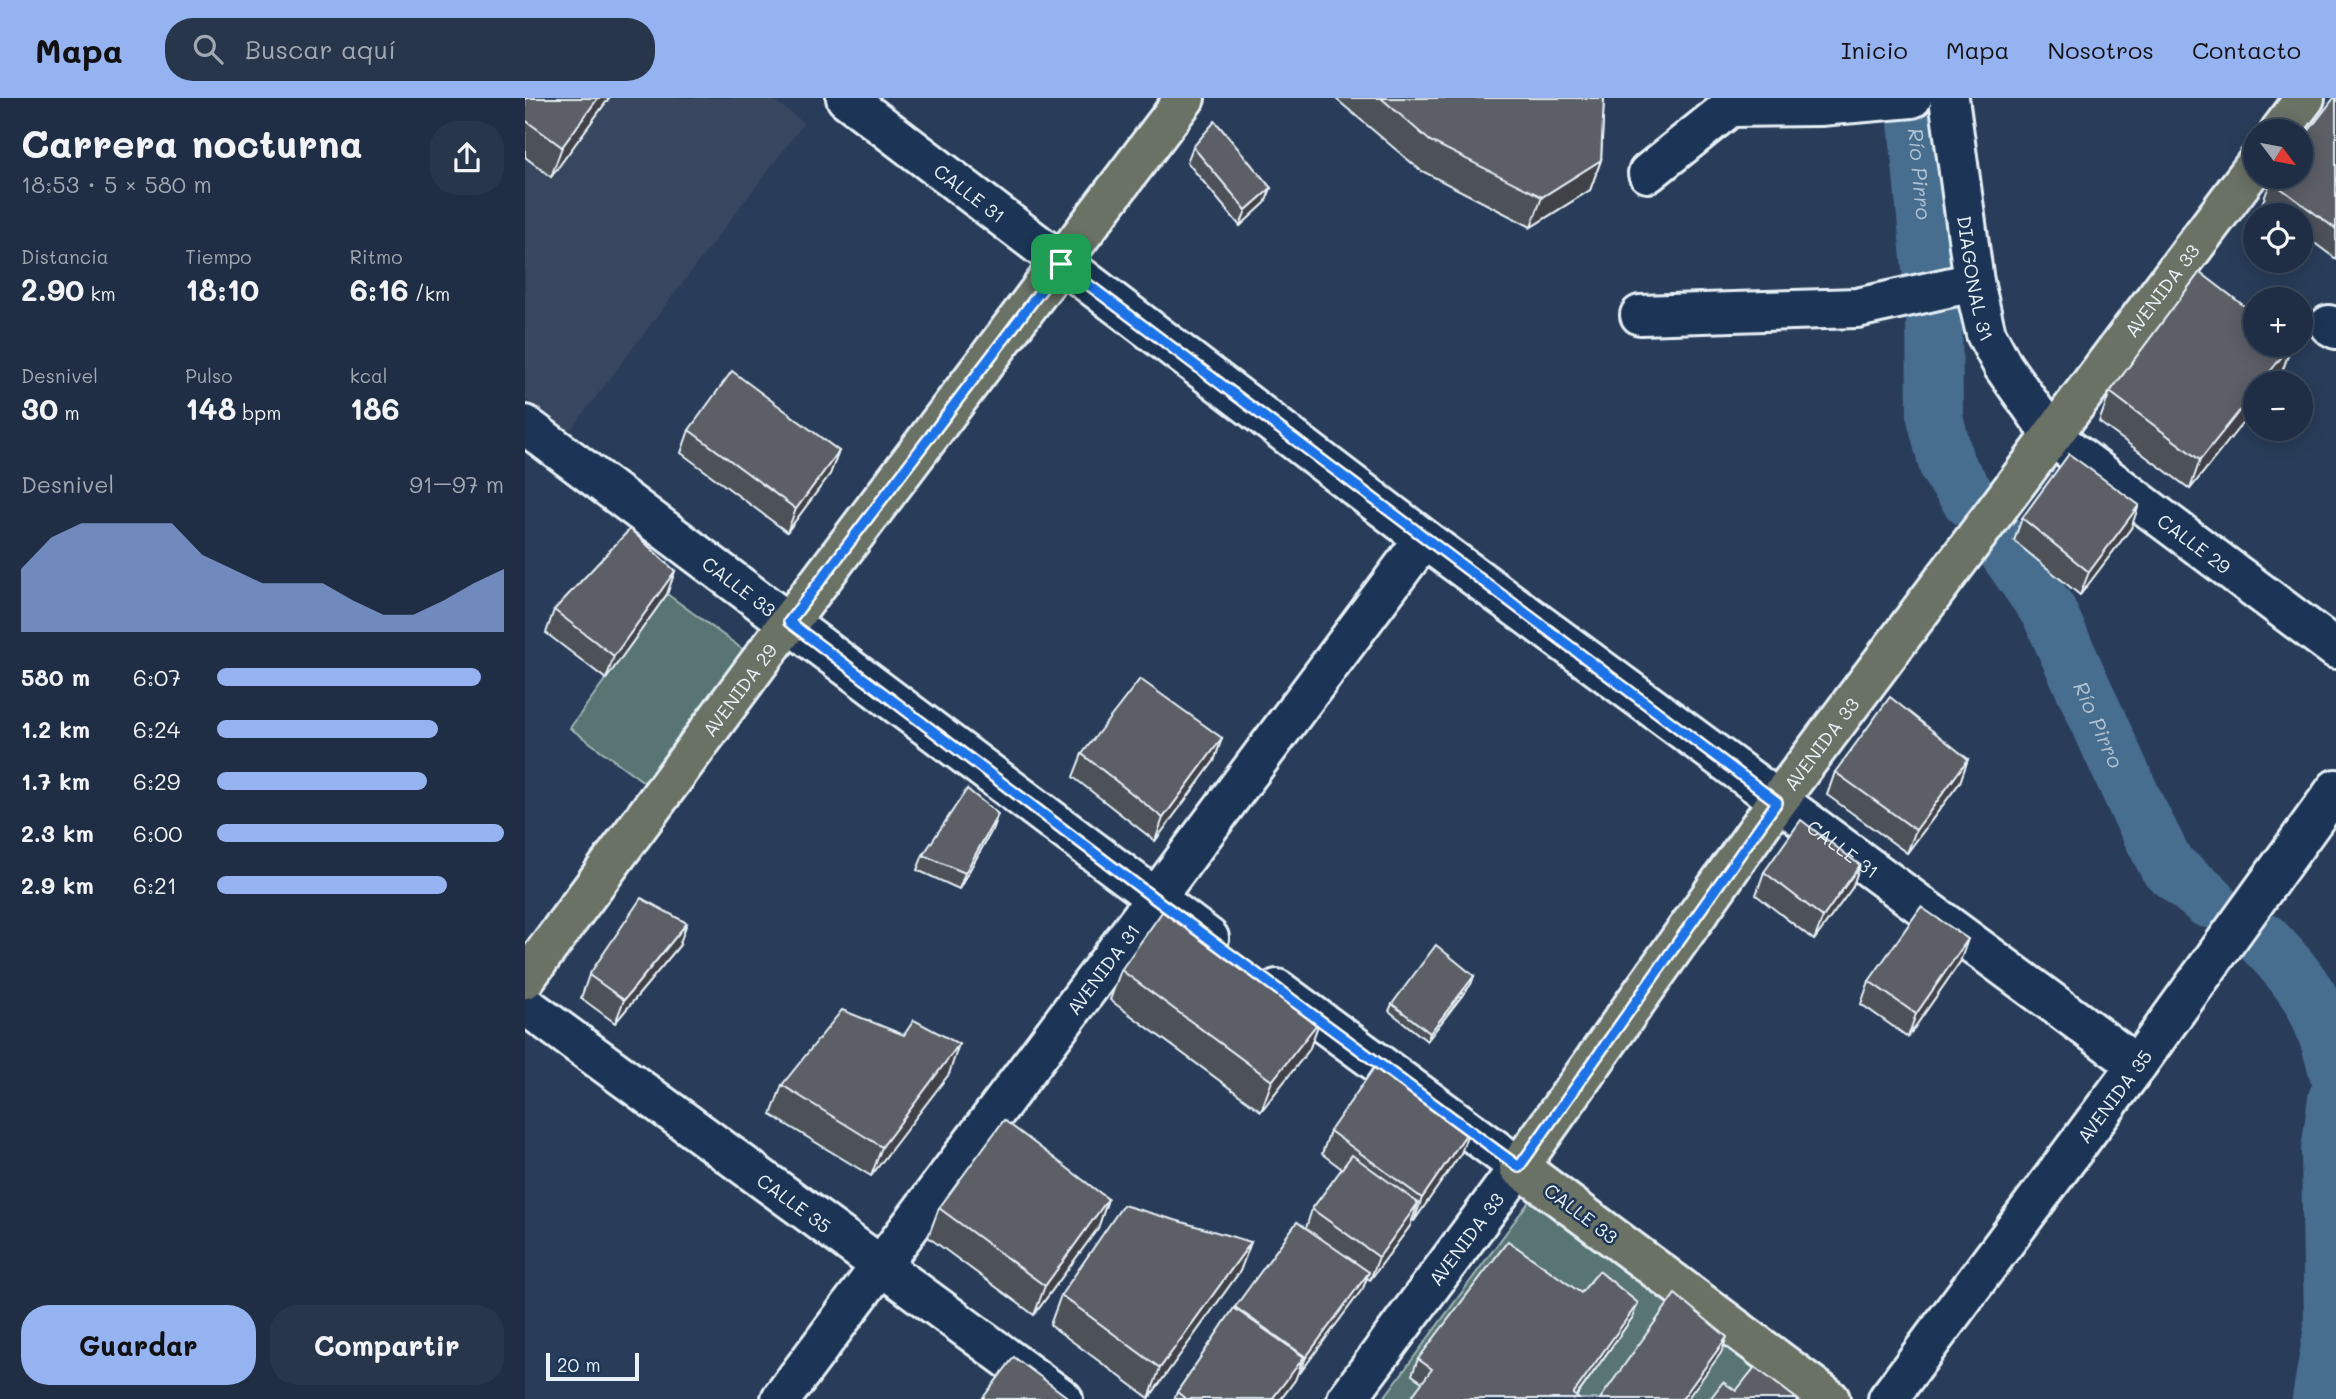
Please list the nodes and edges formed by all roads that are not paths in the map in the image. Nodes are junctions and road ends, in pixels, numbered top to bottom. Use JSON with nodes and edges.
{"nodes":[{"id":1,"x":846,"y":98,"type":"edge"},
{"id":2,"x":1185,"y":98,"type":"edge"},
{"id":3,"x":1912,"y":98,"type":"edge"},
{"id":4,"x":1949,"y":98,"type":"edge"},
{"id":5,"x":2305,"y":98,"type":"edge"},
{"id":6,"x":2289,"y":119,"type":"edge"},
{"id":7,"x":1648,"y":173,"type":"dead end"},
{"id":8,"x":2243,"y":181,"type":"edge"},
{"id":9,"x":1061,"y":264,"type":"junction"},
{"id":10,"x":1974,"y":282,"type":"junction"},
{"id":11,"x":1640,"y":315,"type":"dead end"},
{"id":12,"x":525,"y":425,"type":"edge"},
{"id":13,"x":2053,"y":437,"type":"junction"},
{"id":14,"x":1424,"y":539,"type":"junction"},
{"id":15,"x":789,"y":622,"type":"junction"},
{"id":16,"x":2336,"y":649,"type":"edge"},
{"id":17,"x":2336,"y":789,"type":"edge"},
{"id":18,"x":1777,"y":802,"type":"junction"},
{"id":19,"x":1154,"y":898,"type":"junction"},
{"id":20,"x":525,"y":979,"type":"edge"},
{"id":21,"x":525,"y":1005,"type":"edge"},
{"id":22,"x":2137,"y":1065,"type":"junction"},
{"id":23,"x":1519,"y":1167,"type":"junction"},
{"id":24,"x":880,"y":1263,"type":"junction"},
{"id":25,"x":781,"y":1399,"type":"edge"},
{"id":26,"x":1063,"y":1399,"type":"edge"},
{"id":27,"x":1347,"y":1399,"type":"edge"},
{"id":28,"x":1830,"y":1399,"type":"edge"},
{"id":29,"x":1888,"y":1399,"type":"edge"}],
"edges":[{"from":1,"to":9,"type":"street","name":"CALLE 31"},
{"from":2,"to":9,"type":"main road","name":"AVENIDA 29"},
{"from":3,"to":7,"type":"street"},
{"from":4,"to":10,"type":"street","name":"DIAGONAL 31"},
{"from":5,"to":6,"type":"main road"},
{"from":8,"to":13,"type":"main road","name":"AVENIDA 33"},
{"from":9,"to":14,"type":"street","name":"CALLE 31"},
{"from":9,"to":15,"type":"main road","name":"AVENIDA 29"},
{"from":10,"to":11,"type":"street"},
{"from":10,"to":13,"type":"street","name":"DIAGONAL 31"},
{"from":12,"to":15,"type":"street","name":"CALLE 33"},
{"from":13,"to":16,"type":"street","name":"CALLE 29"},
{"from":13,"to":18,"type":"main road","name":"AVENIDA 33"},
{"from":14,"to":18,"type":"street","name":"CALLE 31"},
{"from":14,"to":19,"type":"street","name":"AVENIDA 31"},
{"from":15,"to":19,"type":"street","name":"CALLE 33"},
{"from":15,"to":20,"type":"main road","name":"AVENIDA 29"},
{"from":17,"to":22,"type":"street","name":"AVENIDA 35"},
{"from":18,"to":22,"type":"street","name":"CALLE 31"},
{"from":18,"to":23,"type":"main road","name":"AVENIDA 33"},
{"from":19,"to":23,"type":"street","name":"CALLE 33"},
{"from":19,"to":24,"type":"street","name":"AVENIDA 31"},
{"from":21,"to":24,"type":"street","name":"CALLE 35"},
{"from":22,"to":29,"type":"street","name":"AVENIDA 35"},
{"from":23,"to":27,"type":"street","name":"AVENIDA 33"},
{"from":23,"to":28,"type":"main road","name":"CALLE 33"},
{"from":24,"to":25,"type":"street","name":"AVENIDA 31"},
{"from":24,"to":26,"type":"street","name":"CALLE 35"}]}
